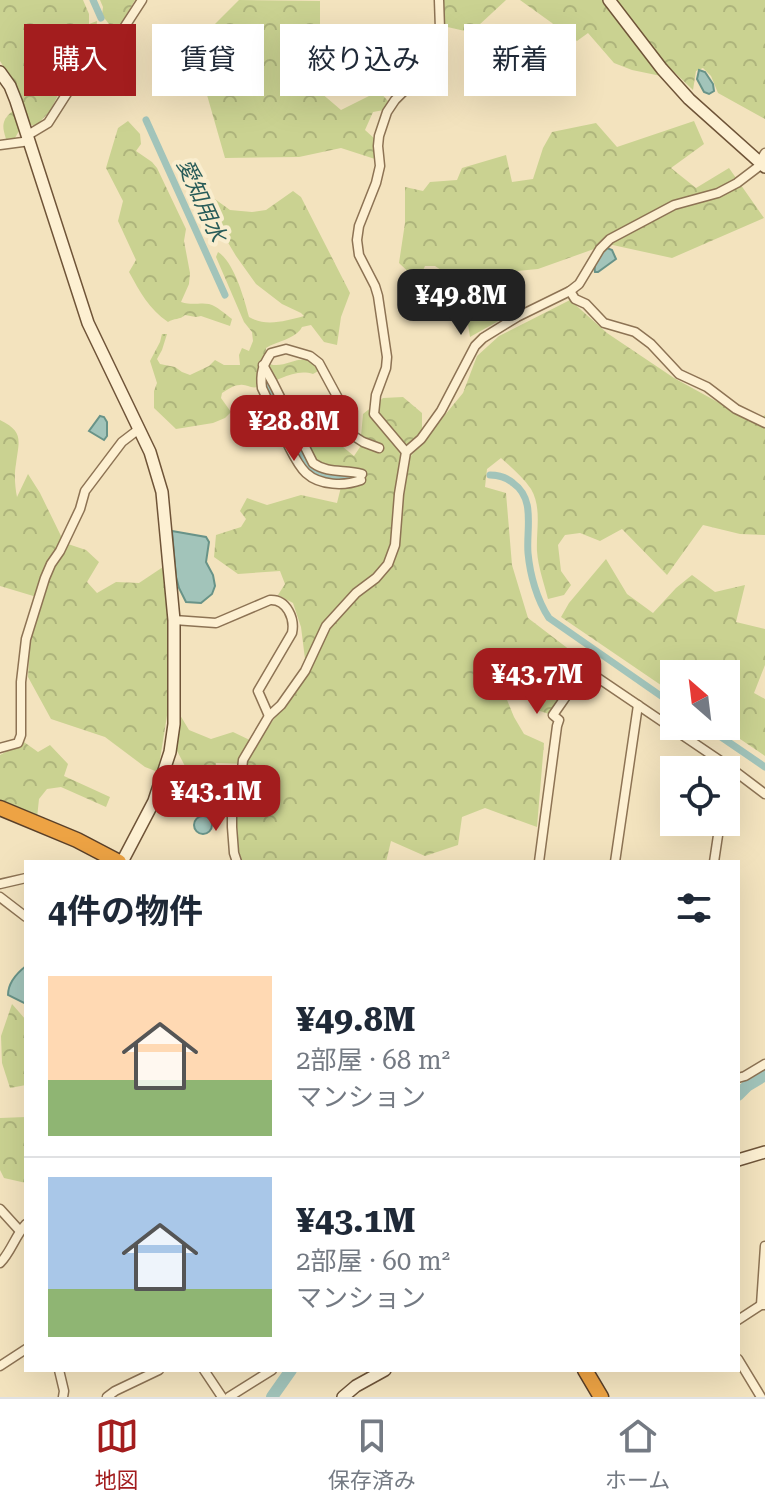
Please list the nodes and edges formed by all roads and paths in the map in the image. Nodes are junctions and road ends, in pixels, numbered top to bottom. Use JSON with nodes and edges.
{"nodes":[{"id":1,"x":142,"y":0,"type":"edge"},
{"id":2,"x":439,"y":0,"type":"edge"},
{"id":3,"x":609,"y":0,"type":"edge"},
{"id":4,"x":0,"y":72,"type":"edge"},
{"id":5,"x":29,"y":138,"type":"junction"},
{"id":6,"x":0,"y":145,"type":"edge"},
{"id":7,"x":764,"y":161,"type":"edge"},
{"id":8,"x":570,"y":291,"type":"junction"},
{"id":9,"x":765,"y":423,"type":"edge"},
{"id":10,"x":139,"y":429,"type":"junction"},
{"id":11,"x":379,"y":448,"type":"dead end"},
{"id":12,"x":406,"y":452,"type":"junction"},
{"id":13,"x":362,"y":477,"type":"dead end"},
{"id":14,"x":174,"y":620,"type":"junction"},
{"id":15,"x":638,"y":705,"type":"junction"},
{"id":16,"x":269,"y":716,"type":"junction"},
{"id":17,"x":0,"y":748,"type":"edge"},
{"id":18,"x":713,"y":756,"type":"edge"},
{"id":19,"x":740,"y":775,"type":"edge"},
{"id":20,"x":765,"y":794,"type":"edge"},
{"id":21,"x":0,"y":808,"type":"edge"},
{"id":22,"x":718,"y":836,"type":"edge"},
{"id":23,"x":117,"y":860,"type":"edge"},
{"id":24,"x":122,"y":860,"type":"edge"},
{"id":25,"x":236,"y":860,"type":"edge"},
{"id":26,"x":539,"y":860,"type":"edge"},
{"id":27,"x":615,"y":860,"type":"edge"},
{"id":28,"x":714,"y":860,"type":"edge"},
{"id":29,"x":24,"y":878,"type":"edge"},
{"id":30,"x":0,"y":884,"type":"edge"},
{"id":31,"x":0,"y":897,"type":"edge"},
{"id":32,"x":24,"y":915,"type":"edge"},
{"id":33,"x":765,"y":1064,"type":"edge"},
{"id":34,"x":740,"y":1077,"type":"edge"},
{"id":35,"x":765,"y":1152,"type":"edge"},
{"id":36,"x":740,"y":1159,"type":"edge"},
{"id":37,"x":0,"y":1209,"type":"edge"},
{"id":38,"x":23,"y":1228,"type":"edge"},
{"id":39,"x":765,"y":1246,"type":"edge"},
{"id":40,"x":0,"y":1263,"type":"edge"},
{"id":41,"x":763,"y":1305,"type":"edge"},
{"id":42,"x":740,"y":1319,"type":"edge"},
{"id":43,"x":24,"y":1350,"type":"edge"},
{"id":44,"x":740,"y":1362,"type":"edge"},
{"id":45,"x":0,"y":1366,"type":"edge"},
{"id":46,"x":59,"y":1372,"type":"edge"},
{"id":47,"x":155,"y":1372,"type":"edge"},
{"id":48,"x":205,"y":1372,"type":"edge"},
{"id":49,"x":269,"y":1372,"type":"edge"},
{"id":50,"x":380,"y":1372,"type":"edge"},
{"id":51,"x":586,"y":1372,"type":"edge"},
{"id":52,"x":63,"y":1397,"type":"edge"},
{"id":53,"x":107,"y":1397,"type":"edge"},
{"id":54,"x":222,"y":1397,"type":"edge"},
{"id":55,"x":229,"y":1397,"type":"edge"},
{"id":56,"x":343,"y":1397,"type":"edge"},
{"id":57,"x":601,"y":1397,"type":"edge"},
{"id":58,"x":761,"y":1397,"type":"edge"}],
"edges":[{"from":1,"to":5,"type":"street"},
{"from":2,"to":12,"type":"street"},
{"from":3,"to":7,"type":"street"},
{"from":4,"to":5,"type":"street"},
{"from":5,"to":6,"type":"street"},
{"from":5,"to":10,"type":"street"},
{"from":7,"to":8,"type":"street"},
{"from":8,"to":9,"type":"street"},
{"from":8,"to":12,"type":"street"},
{"from":10,"to":14,"type":"street"},
{"from":10,"to":17,"type":"street"},
{"from":11,"to":13,"type":"street"},
{"from":12,"to":16,"type":"street"},
{"from":14,"to":16,"type":"street"},
{"from":14,"to":24,"type":"street"},
{"from":15,"to":18,"type":"street"},
{"from":15,"to":26,"type":"street"},
{"from":15,"to":27,"type":"street"},
{"from":16,"to":25,"type":"street"},
{"from":19,"to":20,"type":"street"},
{"from":21,"to":23,"type":"highway"},
{"from":22,"to":28,"type":"street"},
{"from":29,"to":30,"type":"street"},
{"from":31,"to":32,"type":"street"},
{"from":33,"to":34,"type":"street"},
{"from":35,"to":36,"type":"street"},
{"from":37,"to":38,"type":"street"},
{"from":38,"to":40,"type":"street"},
{"from":39,"to":41,"type":"street"},
{"from":41,"to":42,"type":"street"},
{"from":43,"to":45,"type":"street"},
{"from":44,"to":58,"type":"street"},
{"from":46,"to":52,"type":"street"},
{"from":47,"to":53,"type":"street"},
{"from":48,"to":54,"type":"street"},
{"from":49,"to":55,"type":"street"},
{"from":50,"to":56,"type":"street"},
{"from":51,"to":57,"type":"highway"}]}
